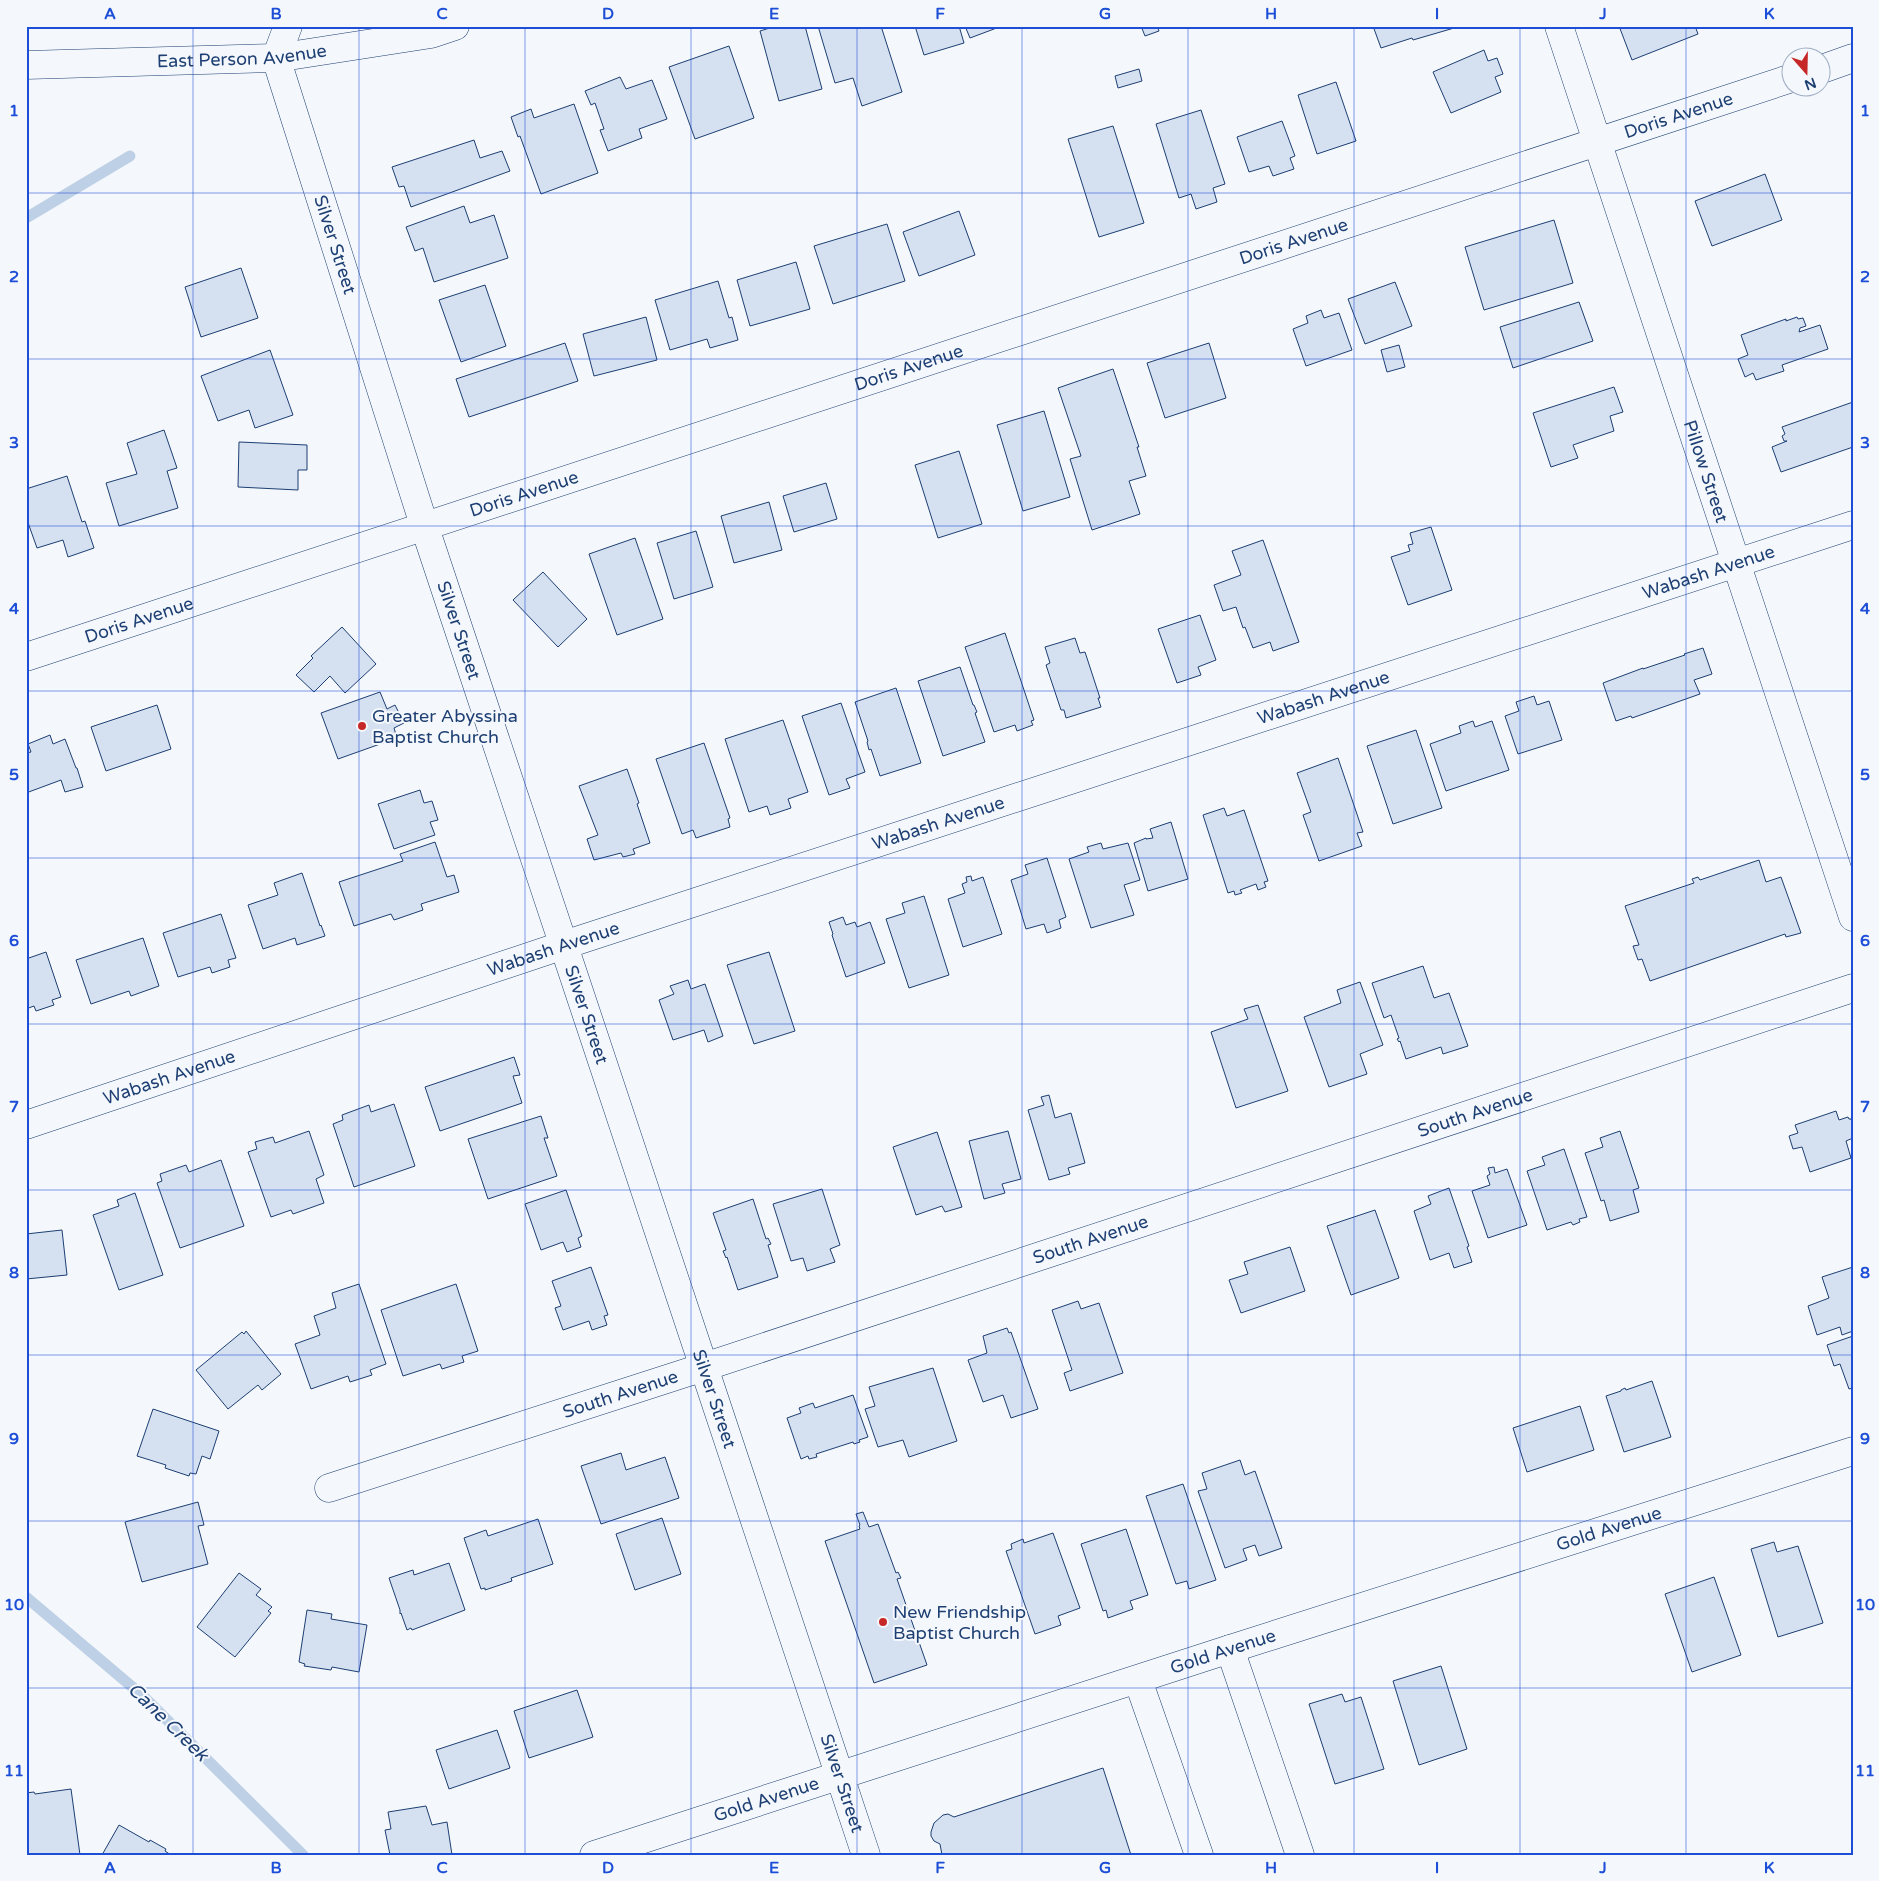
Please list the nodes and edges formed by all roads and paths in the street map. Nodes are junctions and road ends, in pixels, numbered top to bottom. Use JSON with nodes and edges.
{"nodes":[{"id":1,"x":288,"y":26,"type":"edge"},
{"id":2,"x":455,"y":26,"type":"edge"},
{"id":3,"x":1559,"y":26,"type":"edge"},
{"id":4,"x":276,"y":58,"type":"junction"},
{"id":5,"x":1853,"y":58,"type":"edge"},
{"id":6,"x":26,"y":65,"type":"edge"},
{"id":7,"x":1832,"y":65,"type":"edge"},
{"id":8,"x":1782,"y":81,"type":"edge"},
{"id":9,"x":1597,"y":143,"type":"junction"},
{"id":10,"x":1853,"y":524,"type":"edge"},
{"id":11,"x":424,"y":526,"type":"junction"},
{"id":12,"x":1735,"y":564,"type":"junction"},
{"id":13,"x":26,"y":657,"type":"edge"},
{"id":14,"x":1853,"y":917,"type":"edge"},
{"id":15,"x":564,"y":945,"type":"junction"},
{"id":16,"x":1853,"y":988,"type":"edge"},
{"id":17,"x":26,"y":1125,"type":"edge"},
{"id":18,"x":704,"y":1367,"type":"junction"},
{"id":19,"x":1853,"y":1451,"type":"edge"},
{"id":20,"x":328,"y":1488,"type":"dead end"},
{"id":21,"x":1230,"y":1649,"type":"junction"},
{"id":22,"x":1138,"y":1680,"type":"junction"},
{"id":23,"x":840,"y":1776,"type":"junction"},
{"id":24,"x":594,"y":1855,"type":"edge"},
{"id":25,"x":866,"y":1855,"type":"edge"},
{"id":26,"x":1198,"y":1855,"type":"edge"},
{"id":27,"x":1300,"y":1855,"type":"edge"}],
"edges":[{"from":1,"to":4,"type":"street"},
{"from":2,"to":4,"type":"street","name":"East Person Avenue"},
{"from":3,"to":9,"type":"street","name":"Pillow Street"},
{"from":4,"to":6,"type":"street","name":"East Person Avenue"},
{"from":4,"to":11,"type":"street","name":"Silver Street"},
{"from":5,"to":7,"type":"street"},
{"from":8,"to":9,"type":"street","name":"Doris Avenue"},
{"from":9,"to":11,"type":"street","name":"Doris Avenue"},
{"from":9,"to":12,"type":"street","name":"Pillow Street"},
{"from":10,"to":12,"type":"street","name":"Wabash Avenue"},
{"from":11,"to":13,"type":"street","name":"Doris Avenue"},
{"from":11,"to":15,"type":"street","name":"Silver Street"},
{"from":12,"to":14,"type":"street","name":"Pillow Street"},
{"from":12,"to":15,"type":"street","name":"Wabash Avenue"},
{"from":15,"to":17,"type":"street","name":"Wabash Avenue"},
{"from":15,"to":18,"type":"street","name":"Silver Street"},
{"from":16,"to":18,"type":"street","name":"South Avenue"},
{"from":18,"to":20,"type":"street","name":"South Avenue"},
{"from":18,"to":23,"type":"street","name":"Silver Street"},
{"from":19,"to":21,"type":"street","name":"Gold Avenue"},
{"from":21,"to":22,"type":"street","name":"Gold Avenue"},
{"from":21,"to":27,"type":"street"},
{"from":22,"to":23,"type":"street","name":"Gold Avenue"},
{"from":22,"to":26,"type":"street"},
{"from":23,"to":24,"type":"street","name":"Gold Avenue"},
{"from":23,"to":25,"type":"street","name":"Silver Street"}]}
